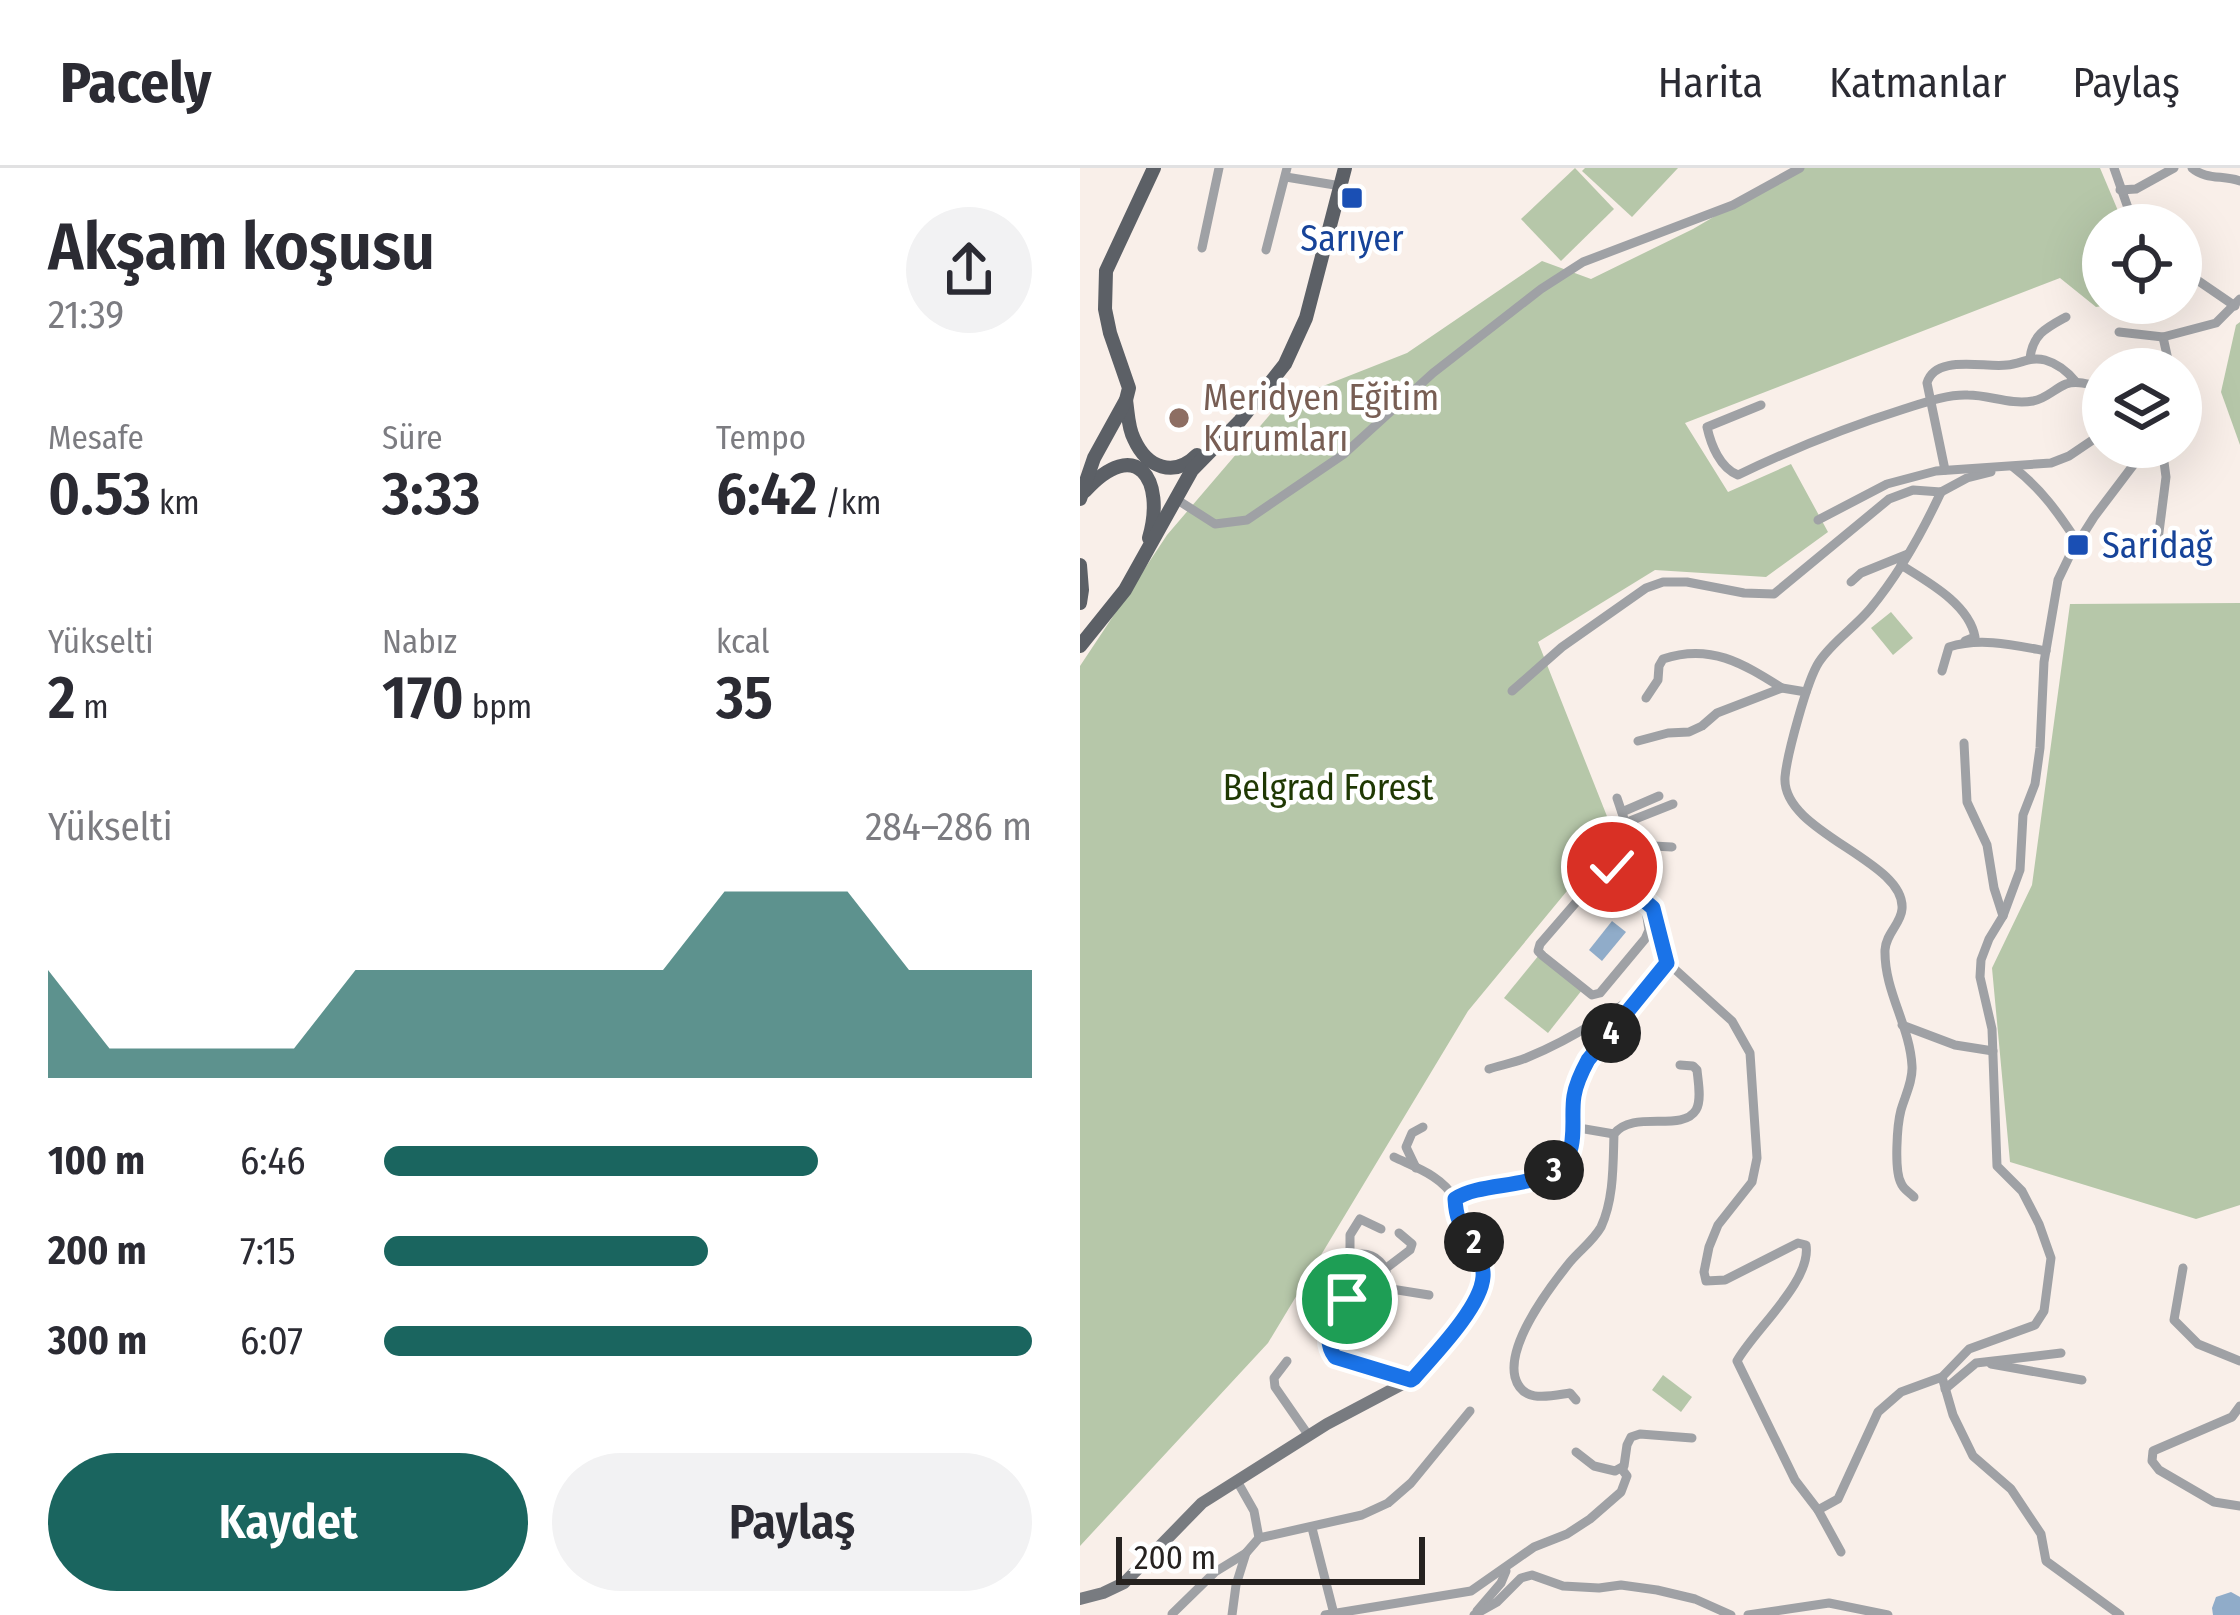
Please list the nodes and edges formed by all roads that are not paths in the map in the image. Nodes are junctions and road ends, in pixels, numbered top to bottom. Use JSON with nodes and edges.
{"nodes":[{"id":1,"x":1154,"y":168,"type":"edge"},
{"id":2,"x":1219,"y":168,"type":"edge"},
{"id":3,"x":1345,"y":168,"type":"edge"},
{"id":4,"x":1800,"y":168,"type":"edge"},
{"id":5,"x":2114,"y":168,"type":"edge"},
{"id":6,"x":2174,"y":168,"type":"edge"},
{"id":7,"x":2192,"y":168,"type":"edge"},
{"id":8,"x":1287,"y":173,"type":"edge"},
{"id":9,"x":2240,"y":181,"type":"edge"},
{"id":10,"x":1341,"y":186,"type":"junction"},
{"id":11,"x":2120,"y":190,"type":"junction"},
{"id":12,"x":2126,"y":204,"type":"edge"},
{"id":13,"x":1202,"y":248,"type":"dead end"},
{"id":14,"x":1266,"y":250,"type":"dead end"},
{"id":15,"x":2202,"y":282,"type":"edge"},
{"id":16,"x":2238,"y":303,"type":"edge"},
{"id":17,"x":2066,"y":317,"type":"dead end"},
{"id":18,"x":2120,"y":332,"type":"dead end"},
{"id":19,"x":2163,"y":337,"type":"junction"},
{"id":20,"x":2165,"y":348,"type":"edge"},
{"id":21,"x":2030,"y":358,"type":"junction"},
{"id":22,"x":2076,"y":382,"type":"junction"},
{"id":23,"x":2082,"y":383,"type":"edge"},
{"id":24,"x":1126,"y":400,"type":"junction"},
{"id":25,"x":1930,"y":401,"type":"junction"},
{"id":26,"x":1761,"y":405,"type":"dead end"},
{"id":27,"x":1217,"y":442,"type":"junction"},
{"id":28,"x":2082,"y":447,"type":"edge"},
{"id":29,"x":2011,"y":466,"type":"junction"},
{"id":30,"x":2132,"y":468,"type":"edge"},
{"id":31,"x":2165,"y":468,"type":"edge"},
{"id":32,"x":1945,"y":470,"type":"junction"},
{"id":33,"x":1941,"y":492,"type":"junction"},
{"id":34,"x":1081,"y":496,"type":"edge"},
{"id":35,"x":1175,"y":499,"type":"junction"},
{"id":36,"x":1818,"y":520,"type":"dead end"},
{"id":37,"x":2158,"y":540,"type":"dead end"},
{"id":38,"x":2078,"y":542,"type":"junction"},
{"id":39,"x":1148,"y":549,"type":"junction"},
{"id":40,"x":1908,"y":554,"type":"junction"},
{"id":41,"x":1080,"y":565,"type":"edge"},
{"id":42,"x":1901,"y":565,"type":"junction"},
{"id":43,"x":1851,"y":582,"type":"dead end"},
{"id":44,"x":1080,"y":603,"type":"edge"},
{"id":45,"x":1966,"y":641,"type":"junction"},
{"id":46,"x":1080,"y":646,"type":"edge"},
{"id":47,"x":2046,"y":651,"type":"junction"},
{"id":48,"x":1942,"y":671,"type":"dead end"},
{"id":49,"x":1782,"y":688,"type":"junction"},
{"id":50,"x":1512,"y":691,"type":"dead end"},
{"id":51,"x":1806,"y":692,"type":"junction"},
{"id":52,"x":1646,"y":698,"type":"dead end"},
{"id":53,"x":1638,"y":741,"type":"dead end"},
{"id":54,"x":1964,"y":743,"type":"dead end"},
{"id":55,"x":1659,"y":796,"type":"dead end"},
{"id":56,"x":1617,"y":798,"type":"dead end"},
{"id":57,"x":1673,"y":804,"type":"dead end"},
{"id":58,"x":1623,"y":818,"type":"junction"},
{"id":59,"x":1672,"y":847,"type":"dead end"},
{"id":60,"x":1635,"y":852,"type":"junction"},
{"id":61,"x":1629,"y":888,"type":"junction"},
{"id":62,"x":1653,"y":908,"type":"junction"},
{"id":63,"x":2003,"y":916,"type":"junction"},
{"id":64,"x":1667,"y":963,"type":"junction"},
{"id":65,"x":1646,"y":987,"type":"junction"},
{"id":66,"x":1901,"y":1025,"type":"junction"},
{"id":67,"x":1993,"y":1051,"type":"junction"},
{"id":68,"x":1680,"y":1065,"type":"dead end"},
{"id":69,"x":1489,"y":1069,"type":"dead end"},
{"id":70,"x":1423,"y":1126,"type":"dead end"},
{"id":71,"x":1573,"y":1126,"type":"junction"},
{"id":72,"x":1614,"y":1134,"type":"junction"},
{"id":73,"x":1394,"y":1157,"type":"dead end"},
{"id":74,"x":1416,"y":1168,"type":"junction"},
{"id":75,"x":1913,"y":1197,"type":"dead end"},
{"id":76,"x":1455,"y":1199,"type":"junction"},
{"id":77,"x":1381,"y":1229,"type":"dead end"},
{"id":78,"x":1399,"y":1233,"type":"dead end"},
{"id":79,"x":1350,"y":1257,"type":"junction"},
{"id":80,"x":2182,"y":1268,"type":"dead end"},
{"id":81,"x":1385,"y":1270,"type":"junction"},
{"id":82,"x":1385,"y":1288,"type":"junction"},
{"id":83,"x":1429,"y":1295,"type":"dead end"},
{"id":84,"x":1347,"y":1299,"type":"junction"},
{"id":85,"x":2061,"y":1353,"type":"dead end"},
{"id":86,"x":1287,"y":1361,"type":"dead end"},
{"id":87,"x":2240,"y":1361,"type":"edge"},
{"id":88,"x":1986,"y":1362,"type":"junction"},
{"id":89,"x":1942,"y":1376,"type":"junction"},
{"id":90,"x":1411,"y":1380,"type":"junction"},
{"id":91,"x":2082,"y":1380,"type":"dead end"},
{"id":92,"x":1945,"y":1389,"type":"junction"},
{"id":93,"x":1576,"y":1400,"type":"dead end"},
{"id":94,"x":2240,"y":1406,"type":"edge"},
{"id":95,"x":1470,"y":1412,"type":"dead end"},
{"id":96,"x":1309,"y":1436,"type":"junction"},
{"id":97,"x":1692,"y":1438,"type":"dead end"},
{"id":98,"x":1576,"y":1452,"type":"dead end"},
{"id":99,"x":1621,"y":1468,"type":"junction"},
{"id":100,"x":1237,"y":1481,"type":"junction"},
{"id":101,"x":2240,"y":1506,"type":"edge"},
{"id":102,"x":1818,"y":1510,"type":"junction"},
{"id":103,"x":1312,"y":1528,"type":"junction"},
{"id":104,"x":1259,"y":1538,"type":"junction"},
{"id":105,"x":1841,"y":1552,"type":"dead end"},
{"id":106,"x":1246,"y":1553,"type":"junction"},
{"id":107,"x":1507,"y":1568,"type":"junction"},
{"id":108,"x":1080,"y":1600,"type":"edge"},
{"id":109,"x":1172,"y":1614,"type":"edge"},
{"id":110,"x":1334,"y":1614,"type":"edge"},
{"id":111,"x":1232,"y":1615,"type":"edge"},
{"id":112,"x":1325,"y":1615,"type":"edge"},
{"id":113,"x":1474,"y":1615,"type":"edge"},
{"id":114,"x":1732,"y":1615,"type":"edge"},
{"id":115,"x":1748,"y":1615,"type":"edge"},
{"id":116,"x":1888,"y":1615,"type":"edge"},
{"id":117,"x":2120,"y":1615,"type":"edge"}],
"edges":[{"from":1,"to":24,"type":"main road"},
{"from":2,"to":13,"type":"street"},
{"from":3,"to":10,"type":"main road"},
{"from":4,"to":35,"type":"street"},
{"from":5,"to":11,"type":"street"},
{"from":6,"to":11,"type":"street"},
{"from":7,"to":9,"type":"street"},
{"from":8,"to":10,"type":"street"},
{"from":8,"to":14,"type":"street"},
{"from":10,"to":27,"type":"main road"},
{"from":11,"to":12,"type":"street"},
{"from":15,"to":16,"type":"street"},
{"from":16,"to":19,"type":"street"},
{"from":17,"to":21,"type":"street"},
{"from":18,"to":19,"type":"street"},
{"from":19,"to":20,"type":"street"},
{"from":21,"to":22,"type":"street"},
{"from":21,"to":25,"type":"street"},
{"from":22,"to":23,"type":"street"},
{"from":22,"to":25,"type":"street"},
{"from":24,"to":27,"type":"main road"},
{"from":24,"to":34,"type":"main road"},
{"from":25,"to":26,"type":"street"},
{"from":25,"to":32,"type":"street"},
{"from":27,"to":35,"type":"main road"},
{"from":28,"to":29,"type":"street"},
{"from":29,"to":32,"type":"street"},
{"from":29,"to":33,"type":"street"},
{"from":29,"to":38,"type":"street"},
{"from":30,"to":38,"type":"street"},
{"from":31,"to":37,"type":"street"},
{"from":32,"to":36,"type":"street"},
{"from":33,"to":40,"type":"street"},
{"from":33,"to":50,"type":"street"},
{"from":34,"to":39,"type":"main road"},
{"from":35,"to":39,"type":"main road"},
{"from":38,"to":47,"type":"street"},
{"from":39,"to":46,"type":"main road"},
{"from":40,"to":42,"type":"street"},
{"from":40,"to":43,"type":"street"},
{"from":41,"to":44,"type":"main road"},
{"from":42,"to":45,"type":"street"},
{"from":42,"to":51,"type":"street"},
{"from":45,"to":47,"type":"street"},
{"from":45,"to":48,"type":"street"},
{"from":47,"to":63,"type":"street"},
{"from":49,"to":51,"type":"street"},
{"from":49,"to":52,"type":"street"},
{"from":49,"to":53,"type":"street"},
{"from":51,"to":66,"type":"street"},
{"from":54,"to":63,"type":"street"},
{"from":55,"to":58,"type":"street"},
{"from":56,"to":58,"type":"street"},
{"from":57,"to":58,"type":"street"},
{"from":58,"to":60,"type":"street"},
{"from":59,"to":60,"type":"street"},
{"from":60,"to":61,"type":"street"},
{"from":60,"to":62,"type":"street"},
{"from":61,"to":62,"type":"street"},
{"from":61,"to":62,"type":"street"},
{"from":62,"to":64,"type":"street"},
{"from":63,"to":67,"type":"street"},
{"from":64,"to":65,"type":"street"},
{"from":64,"to":102,"type":"street"},
{"from":65,"to":69,"type":"street"},
{"from":65,"to":71,"type":"street"},
{"from":66,"to":67,"type":"street"},
{"from":66,"to":75,"type":"street"},
{"from":67,"to":89,"type":"street"},
{"from":68,"to":72,"type":"street"},
{"from":70,"to":74,"type":"street"},
{"from":71,"to":72,"type":"street"},
{"from":71,"to":76,"type":"street"},
{"from":72,"to":93,"type":"street"},
{"from":73,"to":74,"type":"street"},
{"from":74,"to":76,"type":"street"},
{"from":76,"to":90,"type":"street"},
{"from":77,"to":79,"type":"street"},
{"from":78,"to":81,"type":"street"},
{"from":79,"to":81,"type":"street"},
{"from":79,"to":84,"type":"street"},
{"from":80,"to":87,"type":"street"},
{"from":81,"to":82,"type":"street"},
{"from":82,"to":83,"type":"street"},
{"from":82,"to":84,"type":"street"},
{"from":84,"to":90,"type":"street"},
{"from":85,"to":88,"type":"street"},
{"from":86,"to":96,"type":"street"},
{"from":88,"to":91,"type":"street"},
{"from":88,"to":92,"type":"street"},
{"from":89,"to":92,"type":"street"},
{"from":89,"to":102,"type":"street"},
{"from":90,"to":96,"type":"street"},
{"from":92,"to":117,"type":"street"},
{"from":94,"to":101,"type":"street"},
{"from":95,"to":103,"type":"street"},
{"from":96,"to":100,"type":"street"},
{"from":97,"to":99,"type":"street"},
{"from":98,"to":99,"type":"street"},
{"from":99,"to":107,"type":"street"},
{"from":100,"to":104,"type":"street"},
{"from":100,"to":108,"type":"street"},
{"from":102,"to":105,"type":"street"},
{"from":103,"to":104,"type":"street"},
{"from":103,"to":110,"type":"street"},
{"from":104,"to":106,"type":"street"},
{"from":106,"to":109,"type":"street"},
{"from":106,"to":111,"type":"street"},
{"from":107,"to":110,"type":"street"},
{"from":107,"to":113,"type":"street"},
{"from":110,"to":112,"type":"street"},
{"from":113,"to":114,"type":"street"},
{"from":115,"to":116,"type":"street"}]}
